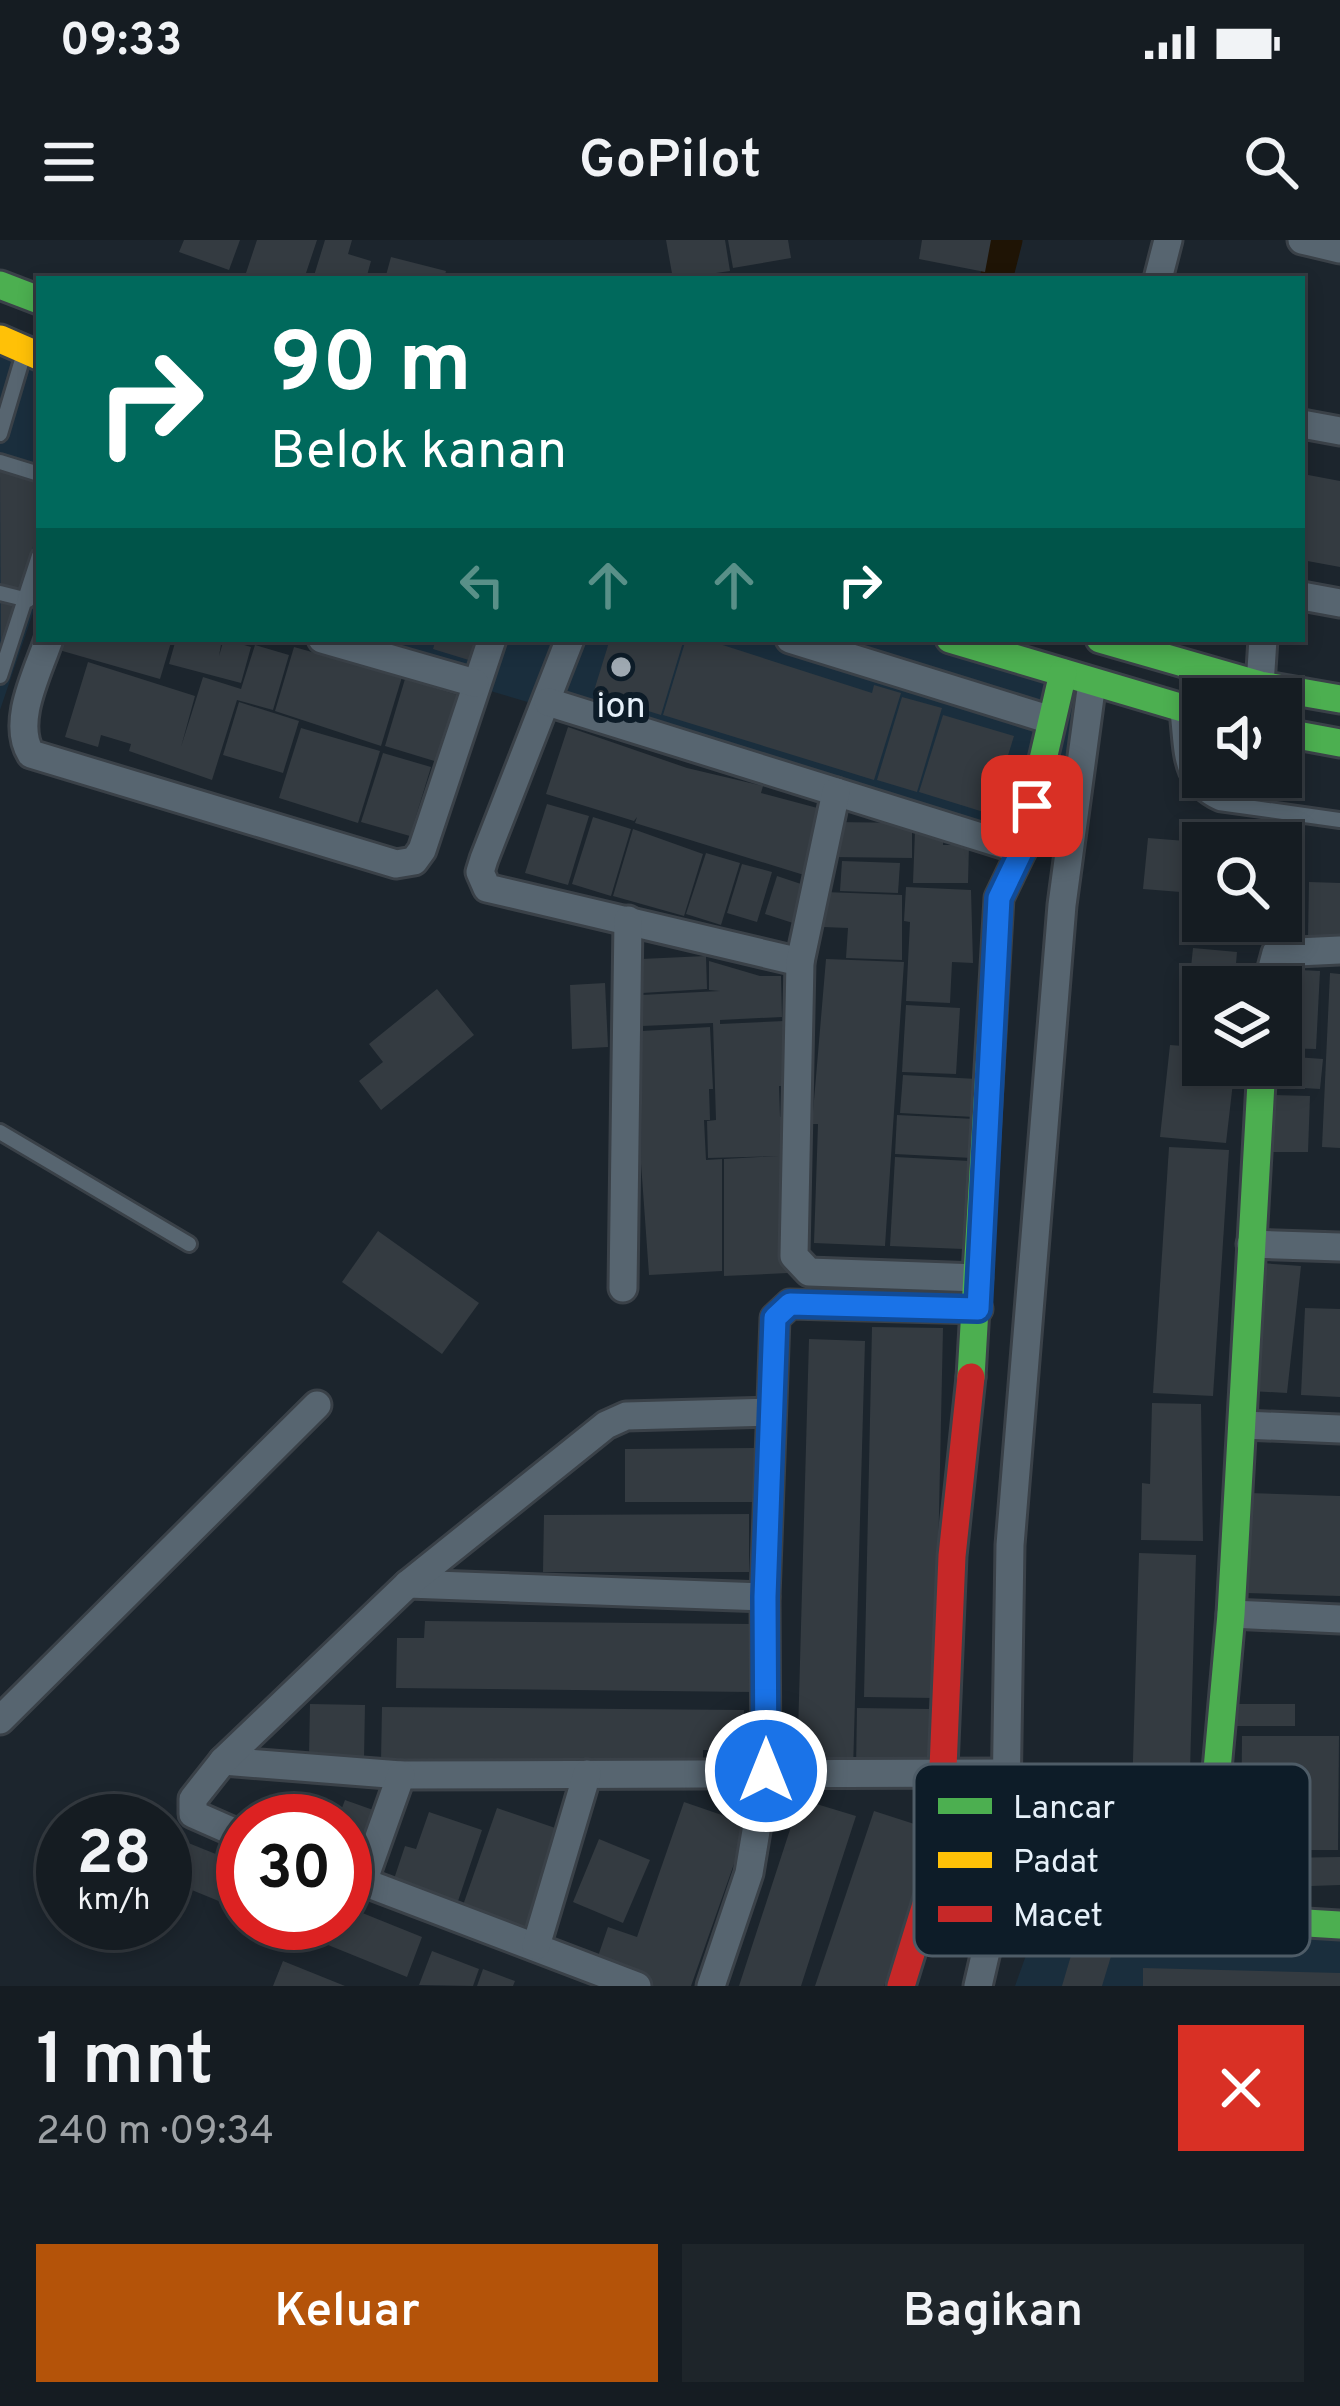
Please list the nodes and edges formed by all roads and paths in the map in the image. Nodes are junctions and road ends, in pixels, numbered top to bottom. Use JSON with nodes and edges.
{"nodes":[{"id":1,"x":1168,"y":240,"type":"edge"},
{"id":2,"x":1302,"y":240,"type":"edge"},
{"id":3,"x":1340,"y":249,"type":"edge"},
{"id":4,"x":1159,"y":276,"type":"edge"},
{"id":5,"x":0,"y":285,"type":"edge"},
{"id":6,"x":36,"y":299,"type":"edge"},
{"id":7,"x":21,"y":348,"type":"edge"},
{"id":8,"x":1305,"y":425,"type":"edge"},
{"id":9,"x":1340,"y":431,"type":"edge"},
{"id":10,"x":0,"y":434,"type":"edge"},
{"id":11,"x":0,"y":462,"type":"edge"},
{"id":12,"x":36,"y":473,"type":"edge"},
{"id":13,"x":36,"y":568,"type":"edge"},
{"id":14,"x":0,"y":592,"type":"edge"},
{"id":15,"x":1305,"y":596,"type":"edge"},
{"id":16,"x":28,"y":600,"type":"junction"},
{"id":17,"x":1340,"y":602,"type":"edge"},
{"id":18,"x":48,"y":642,"type":"edge"},
{"id":19,"x":332,"y":642,"type":"edge"},
{"id":20,"x":491,"y":642,"type":"edge"},
{"id":21,"x":570,"y":642,"type":"edge"},
{"id":22,"x":811,"y":642,"type":"edge"},
{"id":23,"x":960,"y":642,"type":"edge"},
{"id":24,"x":1110,"y":642,"type":"edge"},
{"id":25,"x":1263,"y":642,"type":"edge"},
{"id":26,"x":1063,"y":673,"type":"junction"},
{"id":27,"x":0,"y":676,"type":"edge"},
{"id":28,"x":1236,"y":678,"type":"edge"},
{"id":29,"x":1260,"y":678,"type":"edge"},
{"id":30,"x":1092,"y":682,"type":"junction"},
{"id":31,"x":475,"y":683,"type":"junction"},
{"id":32,"x":1302,"y":692,"type":"edge"},
{"id":33,"x":1340,"y":699,"type":"edge"},
{"id":34,"x":548,"y":702,"type":"junction"},
{"id":35,"x":1182,"y":709,"type":"edge"},
{"id":36,"x":1051,"y":720,"type":"junction"},
{"id":37,"x":1302,"y":736,"type":"edge"},
{"id":38,"x":1340,"y":743,"type":"edge"},
{"id":39,"x":836,"y":792,"type":"junction"},
{"id":40,"x":1208,"y":798,"type":"edge"},
{"id":41,"x":1340,"y":820,"type":"edge"},
{"id":42,"x":1022,"y":850,"type":"junction"},
{"id":43,"x":628,"y":920,"type":"junction"},
{"id":44,"x":1340,"y":950,"type":"edge"},
{"id":45,"x":800,"y":962,"type":"junction"},
{"id":46,"x":1273,"y":966,"type":"edge"},
{"id":47,"x":1261,"y":1086,"type":"edge"},
{"id":48,"x":0,"y":1132,"type":"edge"},
{"id":49,"x":189,"y":1244,"type":"dead end"},
{"id":50,"x":1251,"y":1244,"type":"junction"},
{"id":51,"x":1340,"y":1247,"type":"edge"},
{"id":52,"x":978,"y":1278,"type":"junction"},
{"id":53,"x":623,"y":1288,"type":"dead end"},
{"id":54,"x":978,"y":1309,"type":"junction"},
{"id":55,"x":317,"y":1405,"type":"dead end"},
{"id":56,"x":769,"y":1412,"type":"junction"},
{"id":57,"x":1244,"y":1425,"type":"junction"},
{"id":58,"x":1340,"y":1430,"type":"edge"},
{"id":59,"x":408,"y":1584,"type":"junction"},
{"id":60,"x":765,"y":1597,"type":"junction"},
{"id":61,"x":1231,"y":1614,"type":"junction"},
{"id":62,"x":1340,"y":1619,"type":"edge"},
{"id":63,"x":0,"y":1720,"type":"edge"},
{"id":64,"x":223,"y":1761,"type":"junction"},
{"id":65,"x":945,"y":1764,"type":"edge"},
{"id":66,"x":1009,"y":1764,"type":"edge"},
{"id":67,"x":1218,"y":1764,"type":"edge"},
{"id":68,"x":766,"y":1771,"type":"junction"},
{"id":69,"x":914,"y":1773,"type":"edge"},
{"id":70,"x":587,"y":1774,"type":"junction"},
{"id":71,"x":400,"y":1775,"type":"junction"},
{"id":72,"x":216,"y":1824,"type":"edge"},
{"id":73,"x":372,"y":1838,"type":"edge"},
{"id":74,"x":372,"y":1885,"type":"edge"},
{"id":75,"x":1310,"y":1922,"type":"edge"},
{"id":76,"x":1340,"y":1924,"type":"edge"},
{"id":77,"x":536,"y":1946,"type":"junction"},
{"id":78,"x":914,"y":1948,"type":"edge"},
{"id":79,"x":985,"y":1956,"type":"edge"},
{"id":80,"x":637,"y":1986,"type":"edge"},
{"id":81,"x":711,"y":1986,"type":"edge"},
{"id":82,"x":901,"y":1986,"type":"edge"},
{"id":83,"x":978,"y":1986,"type":"edge"}],
"edges":[{"from":1,"to":4,"type":"street"},
{"from":2,"to":3,"type":"street"},
{"from":5,"to":6,"type":"street"},
{"from":7,"to":10,"type":"lane"},
{"from":8,"to":9,"type":"street"},
{"from":11,"to":12,"type":"lane"},
{"from":13,"to":16,"type":"lane"},
{"from":14,"to":16,"type":"lane"},
{"from":15,"to":17,"type":"street"},
{"from":16,"to":27,"type":"lane"},
{"from":18,"to":31,"type":"street"},
{"from":19,"to":31,"type":"street"},
{"from":20,"to":31,"type":"street"},
{"from":21,"to":34,"type":"street"},
{"from":22,"to":36,"type":"street"},
{"from":23,"to":26,"type":"street"},
{"from":24,"to":28,"type":"street"},
{"from":25,"to":29,"type":"street"},
{"from":26,"to":30,"type":"street"},
{"from":26,"to":36,"type":"street"},
{"from":30,"to":35,"type":"street"},
{"from":30,"to":66,"type":"street"},
{"from":32,"to":33,"type":"street"},
{"from":34,"to":39,"type":"street"},
{"from":34,"to":43,"type":"street"},
{"from":36,"to":42,"type":"street"},
{"from":37,"to":38,"type":"street"},
{"from":39,"to":42,"type":"street"},
{"from":39,"to":45,"type":"street"},
{"from":40,"to":41,"type":"lane"},
{"from":42,"to":52,"type":"street"},
{"from":43,"to":45,"type":"street"},
{"from":43,"to":53,"type":"street"},
{"from":44,"to":46,"type":"street"},
{"from":45,"to":52,"type":"street"},
{"from":47,"to":50,"type":"street"},
{"from":48,"to":49,"type":"lane"},
{"from":50,"to":51,"type":"street"},
{"from":50,"to":57,"type":"street"},
{"from":52,"to":54,"type":"street"},
{"from":54,"to":56,"type":"street"},
{"from":54,"to":65,"type":"street"},
{"from":55,"to":63,"type":"street"},
{"from":56,"to":59,"type":"street"},
{"from":56,"to":60,"type":"street"},
{"from":57,"to":58,"type":"street"},
{"from":57,"to":61,"type":"street"},
{"from":59,"to":60,"type":"street"},
{"from":59,"to":64,"type":"street"},
{"from":60,"to":68,"type":"street"},
{"from":61,"to":62,"type":"street"},
{"from":61,"to":67,"type":"street"},
{"from":64,"to":71,"type":"street"},
{"from":64,"to":72,"type":"street"},
{"from":68,"to":69,"type":"street"},
{"from":68,"to":70,"type":"street"},
{"from":68,"to":81,"type":"street"},
{"from":70,"to":71,"type":"street"},
{"from":70,"to":77,"type":"street"},
{"from":71,"to":73,"type":"street"},
{"from":74,"to":77,"type":"street"},
{"from":75,"to":76,"type":"street"},
{"from":77,"to":80,"type":"street"},
{"from":78,"to":82,"type":"street"},
{"from":79,"to":83,"type":"street"}]}
